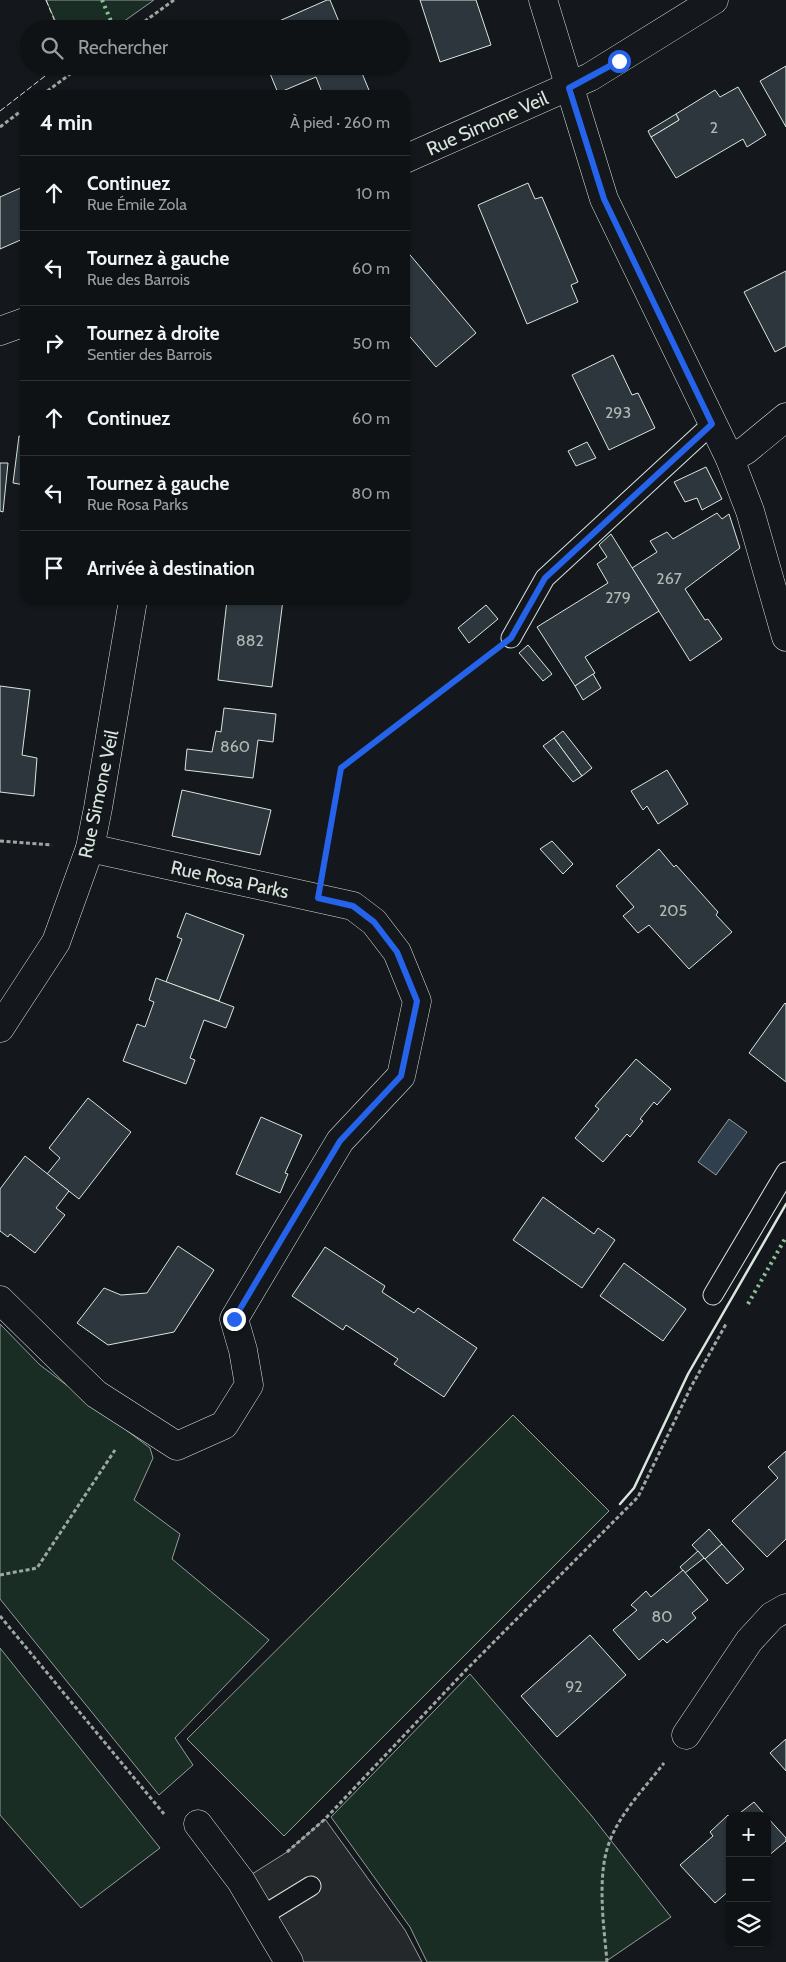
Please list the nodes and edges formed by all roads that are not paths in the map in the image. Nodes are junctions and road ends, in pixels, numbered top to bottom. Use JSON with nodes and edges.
{"nodes":[{"id":1,"x":543,"y":0,"type":"edge"},
{"id":2,"x":714,"y":0,"type":"edge"},
{"id":3,"x":569,"y":88,"type":"junction"},
{"id":4,"x":410,"y":157,"type":"edge"},
{"id":5,"x":20,"y":324,"type":"edge"},
{"id":6,"x":0,"y":331,"type":"edge"},
{"id":7,"x":786,"y":417,"type":"edge"},
{"id":8,"x":712,"y":424,"type":"junction"},
{"id":9,"x":730,"y":459,"type":"junction"},
{"id":10,"x":132,"y":605,"type":"edge"},
{"id":11,"x":786,"y":637,"type":"edge"},
{"id":12,"x":511,"y":638,"type":"road end"},
{"id":13,"x":90,"y":848,"type":"junction"},
{"id":14,"x":0,"y":1028,"type":"edge"},
{"id":15,"x":786,"y":1172,"type":"edge"},
{"id":16,"x":713,"y":1294,"type":"dead end"},
{"id":17,"x":0,"y":1300,"type":"edge"},
{"id":18,"x":786,"y":1608,"type":"edge"},
{"id":19,"x":686,"y":1735,"type":"road end"},
{"id":20,"x":198,"y":1824,"type":"road end"},
{"id":21,"x":311,"y":1886,"type":"dead end"},
{"id":22,"x":262,"y":1916,"type":"junction"},
{"id":23,"x":289,"y":1962,"type":"edge"}],
"edges":[{"from":1,"to":3,"type":"street"},
{"from":2,"to":3,"type":"street","name":"Rue Simone Veil"},
{"from":3,"to":4,"type":"street","name":"Rue Simone Veil"},
{"from":3,"to":8,"type":"street"},
{"from":5,"to":6,"type":"street"},
{"from":7,"to":9,"type":"street"},
{"from":8,"to":9,"type":"street"},
{"from":8,"to":12,"type":"lane"},
{"from":9,"to":11,"type":"street"},
{"from":10,"to":13,"type":"street","name":"Rue Simone Veil"},
{"from":13,"to":14,"type":"street","name":"Rue Simone Veil"},
{"from":13,"to":17,"type":"street","name":"Rue Rosa Parks"},
{"from":15,"to":16,"type":"lane"},
{"from":18,"to":19,"type":"street"},
{"from":20,"to":22,"type":"street"},
{"from":21,"to":22,"type":"lane"},
{"from":22,"to":23,"type":"street"}]}
